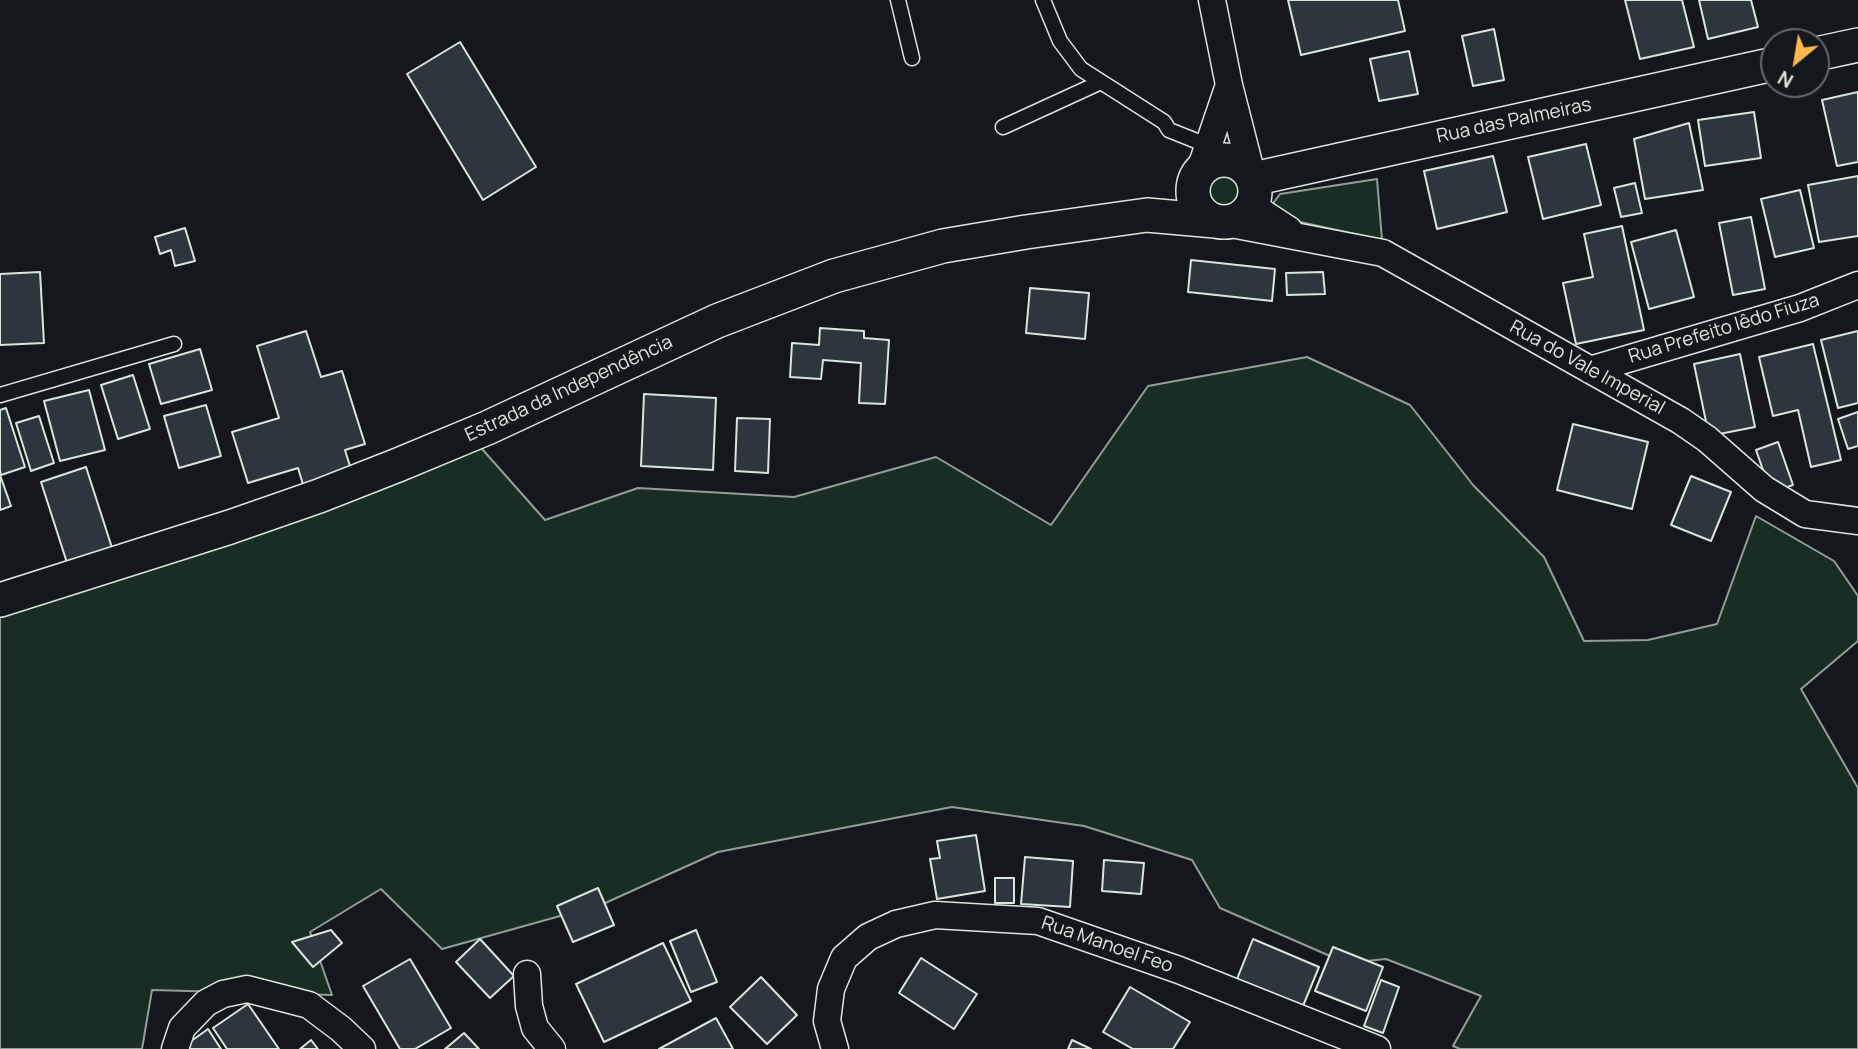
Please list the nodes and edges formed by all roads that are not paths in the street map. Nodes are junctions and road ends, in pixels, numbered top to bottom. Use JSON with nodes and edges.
{"nodes":[{"id":1,"x":898,"y":0,"type":"edge"},
{"id":2,"x":1043,"y":0,"type":"edge"},
{"id":3,"x":1212,"y":0,"type":"edge"},
{"id":4,"x":1858,"y":45,"type":"edge"},
{"id":5,"x":1830,"y":51,"type":"edge"},
{"id":6,"x":912,"y":58,"type":"dead end"},
{"id":7,"x":1760,"y":67,"type":"edge"},
{"id":8,"x":1101,"y":82,"type":"junction"},
{"id":9,"x":1229,"y":85,"type":"junction"},
{"id":10,"x":1003,"y":127,"type":"dead end"},
{"id":11,"x":1243,"y":140,"type":"junction"},
{"id":12,"x":1204,"y":158,"type":"junction"},
{"id":13,"x":1254,"y":192,"type":"junction"},
{"id":14,"x":1147,"y":215,"type":"junction"},
{"id":15,"x":1220,"y":222,"type":"junction"},
{"id":16,"x":1302,"y":238,"type":"junction"},
{"id":17,"x":1858,"y":285,"type":"edge"},
{"id":18,"x":174,"y":344,"type":"dead end"},
{"id":19,"x":1590,"y":370,"type":"junction"},
{"id":20,"x":0,"y":395,"type":"edge"},
{"id":21,"x":1858,"y":522,"type":"edge"},
{"id":22,"x":0,"y":600,"type":"edge"},
{"id":23,"x":527,"y":974,"type":"dead end"},
{"id":24,"x":175,"y":1049,"type":"edge"},
{"id":25,"x":362,"y":1049,"type":"edge"},
{"id":26,"x":552,"y":1049,"type":"edge"},
{"id":27,"x":835,"y":1049,"type":"edge"},
{"id":28,"x":1377,"y":1049,"type":"edge"}],
"edges":[{"from":1,"to":6,"type":"lane"},
{"from":2,"to":8,"type":"lane"},
{"from":3,"to":9,"type":"street"},
{"from":4,"to":5,"type":"street"},
{"from":7,"to":13,"type":"street","name":"Rua das Palmeiras"},
{"from":8,"to":10,"type":"lane"},
{"from":8,"to":12,"type":"lane"},
{"from":9,"to":11,"type":"street"},
{"from":9,"to":12,"type":"street"},
{"from":11,"to":12,"type":"street"},
{"from":11,"to":13,"type":"street"},
{"from":12,"to":13,"type":"street"},
{"from":12,"to":14,"type":"street","name":"Estrada da Independência"},
{"from":12,"to":15,"type":"street"},
{"from":13,"to":15,"type":"street"},
{"from":13,"to":16,"type":"street"},
{"from":14,"to":15,"type":"street","name":"Estrada da Independência"},
{"from":14,"to":22,"type":"street","name":"Estrada da Independência"},
{"from":15,"to":16,"type":"street","name":"Rua do Vale Imperial"},
{"from":16,"to":19,"type":"street","name":"Rua do Vale Imperial"},
{"from":17,"to":19,"type":"street","name":"Rua Prefeito Iêdo Fiuza"},
{"from":18,"to":20,"type":"lane"},
{"from":19,"to":21,"type":"street","name":"Rua do Vale Imperial"},
{"from":23,"to":26,"type":"street"},
{"from":24,"to":25,"type":"street"},
{"from":27,"to":28,"type":"street","name":"Rua Manoel Feo"}]}
